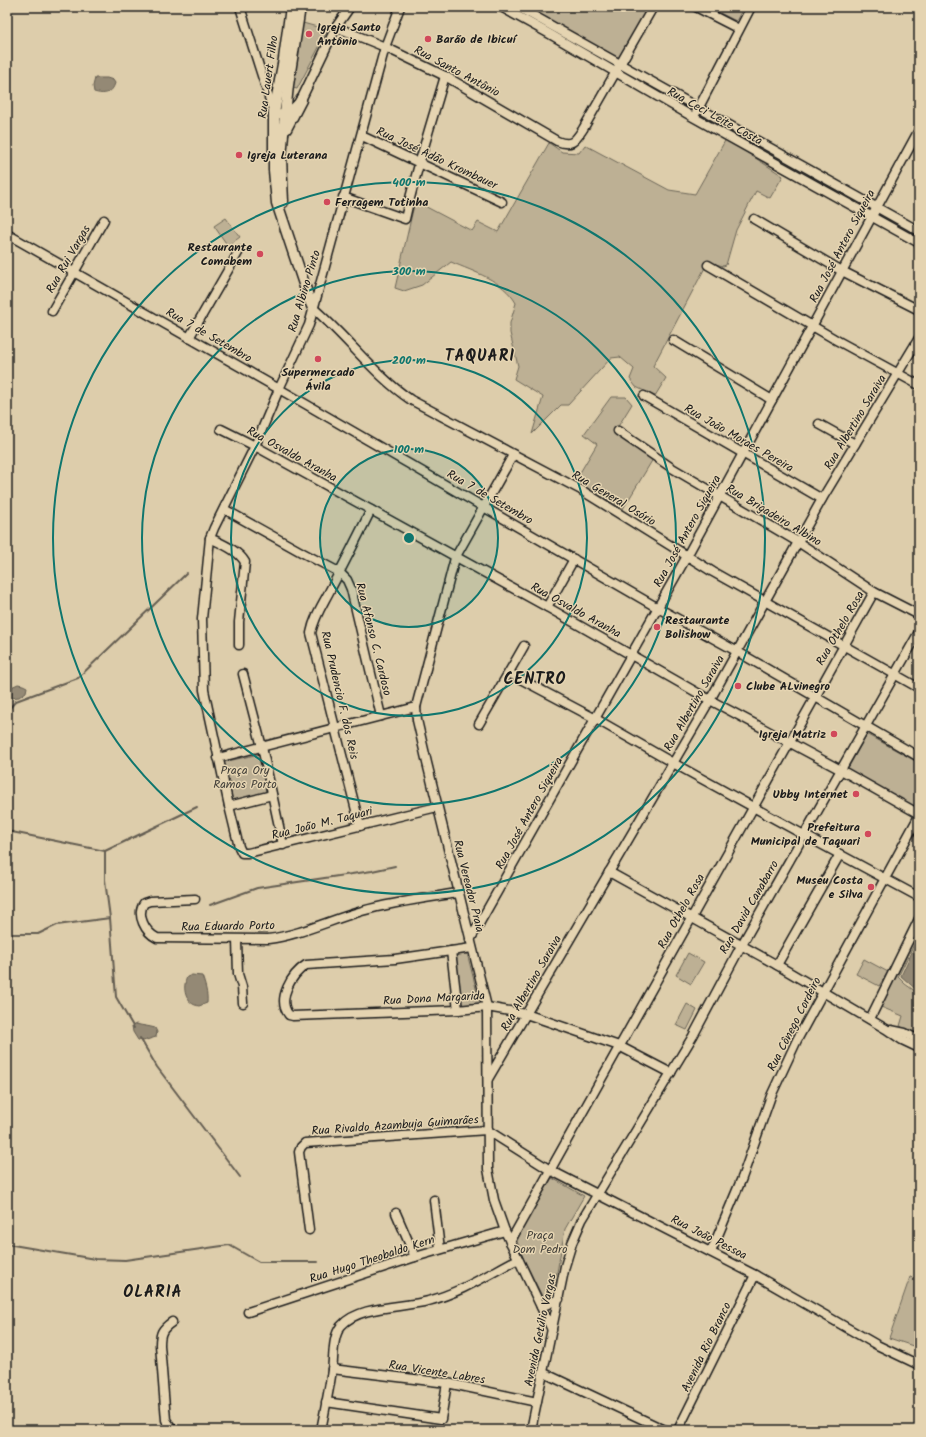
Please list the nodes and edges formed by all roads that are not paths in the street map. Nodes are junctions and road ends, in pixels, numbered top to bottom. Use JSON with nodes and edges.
{"nodes":[{"id":1,"x":240,"y":7,"type":"edge"},
{"id":2,"x":291,"y":7,"type":"edge"},
{"id":3,"x":300,"y":7,"type":"edge"},
{"id":4,"x":350,"y":7,"type":"edge"},
{"id":5,"x":400,"y":7,"type":"edge"},
{"id":6,"x":501,"y":7,"type":"edge"},
{"id":7,"x":518,"y":7,"type":"edge"},
{"id":8,"x":654,"y":7,"type":"edge"},
{"id":9,"x":696,"y":7,"type":"edge"},
{"id":10,"x":751,"y":7,"type":"edge"},
{"id":11,"x":543,"y":25,"type":"junction"},
{"id":12,"x":336,"y":27,"type":"junction"},
{"id":13,"x":739,"y":29,"type":"junction"},
{"id":14,"x":384,"y":48,"type":"junction"},
{"id":15,"x":288,"y":60,"type":"junction"},
{"id":16,"x":620,"y":65,"type":"junction"},
{"id":17,"x":616,"y":73,"type":"junction"},
{"id":18,"x":445,"y":76,"type":"junction"},
{"id":19,"x":266,"y":87,"type":"junction"},
{"id":20,"x":288,"y":88,"type":"junction"},
{"id":21,"x":277,"y":95,"type":"junction"},
{"id":22,"x":301,"y":97,"type":"junction"},
{"id":23,"x":286,"y":100,"type":"junction"},
{"id":24,"x":698,"y":109,"type":"junction"},
{"id":25,"x":274,"y":112,"type":"junction"},
{"id":26,"x":286,"y":113,"type":"junction"},
{"id":27,"x":694,"y":117,"type":"junction"},
{"id":28,"x":919,"y":130,"type":"edge"},
{"id":29,"x":278,"y":135,"type":"junction"},
{"id":30,"x":362,"y":136,"type":"junction"},
{"id":31,"x":418,"y":162,"type":"junction"},
{"id":32,"x":826,"y":180,"type":"junction"},
{"id":33,"x":821,"y":188,"type":"junction"},
{"id":34,"x":343,"y":198,"type":"junction"},
{"id":35,"x":502,"y":202,"type":"dead end"},
{"id":36,"x":876,"y":208,"type":"junction"},
{"id":37,"x":872,"y":217,"type":"junction"},
{"id":38,"x":754,"y":219,"type":"dead end"},
{"id":39,"x":104,"y":220,"type":"dead end"},
{"id":40,"x":919,"y":231,"type":"edge"},
{"id":41,"x":7,"y":234,"type":"edge"},
{"id":42,"x":919,"y":243,"type":"edge"},
{"id":43,"x":239,"y":251,"type":"dead end"},
{"id":44,"x":708,"y":265,"type":"dead end"},
{"id":45,"x":842,"y":271,"type":"junction"},
{"id":46,"x":75,"y":272,"type":"junction"},
{"id":47,"x":313,"y":308,"type":"junction"},
{"id":48,"x":919,"y":310,"type":"edge"},
{"id":49,"x":52,"y":311,"type":"dead end"},
{"id":50,"x":812,"y":326,"type":"junction"},
{"id":51,"x":189,"y":338,"type":"junction"},
{"id":52,"x":919,"y":338,"type":"edge"},
{"id":53,"x":672,"y":340,"type":"dead end"},
{"id":54,"x":898,"y":374,"type":"junction"},
{"id":55,"x":919,"y":385,"type":"edge"},
{"id":56,"x":279,"y":389,"type":"junction"},
{"id":57,"x":644,"y":396,"type":"dead end"},
{"id":58,"x":772,"y":400,"type":"junction"},
{"id":59,"x":819,"y":424,"type":"dead end"},
{"id":60,"x":221,"y":429,"type":"dead end"},
{"id":61,"x":618,"y":431,"type":"dead end"},
{"id":62,"x":855,"y":444,"type":"junction"},
{"id":63,"x":255,"y":446,"type":"junction"},
{"id":64,"x":742,"y":454,"type":"junction"},
{"id":65,"x":513,"y":455,"type":"junction"},
{"id":66,"x":720,"y":497,"type":"junction"},
{"id":67,"x":822,"y":499,"type":"junction"},
{"id":68,"x":484,"y":507,"type":"junction"},
{"id":69,"x":224,"y":508,"type":"junction"},
{"id":70,"x":371,"y":510,"type":"junction"},
{"id":71,"x":210,"y":538,"type":"junction"},
{"id":72,"x":798,"y":542,"type":"junction"},
{"id":73,"x":687,"y":556,"type":"junction"},
{"id":74,"x":455,"y":558,"type":"junction"},
{"id":75,"x":574,"y":560,"type":"junction"},
{"id":76,"x":339,"y":572,"type":"junction"},
{"id":77,"x":874,"y":592,"type":"junction"},
{"id":78,"x":765,"y":601,"type":"junction"},
{"id":79,"x":547,"y":607,"type":"junction"},
{"id":80,"x":658,"y":608,"type":"junction"},
{"id":81,"x":919,"y":615,"type":"edge"},
{"id":82,"x":919,"y":632,"type":"edge"},
{"id":83,"x":239,"y":645,"type":"dead end"},
{"id":84,"x":524,"y":646,"type":"dead end"},
{"id":85,"x":844,"y":646,"type":"junction"},
{"id":86,"x":738,"y":652,"type":"junction"},
{"id":87,"x":631,"y":655,"type":"junction"},
{"id":88,"x":509,"y":673,"type":"junction"},
{"id":89,"x":242,"y":674,"type":"dead end"},
{"id":90,"x":895,"y":675,"type":"junction"},
{"id":91,"x":919,"y":688,"type":"edge"},
{"id":92,"x":815,"y":697,"type":"junction"},
{"id":93,"x":710,"y":700,"type":"junction"},
{"id":94,"x":416,"y":706,"type":"junction"},
{"id":95,"x":381,"y":716,"type":"junction"},
{"id":96,"x":596,"y":718,"type":"junction"},
{"id":97,"x":479,"y":724,"type":"dead end"},
{"id":98,"x":866,"y":727,"type":"junction"},
{"id":99,"x":334,"y":728,"type":"junction"},
{"id":100,"x":789,"y":743,"type":"junction"},
{"id":101,"x":262,"y":747,"type":"junction"},
{"id":102,"x":919,"y":757,"type":"edge"},
{"id":103,"x":218,"y":758,"type":"junction"},
{"id":104,"x":673,"y":763,"type":"junction"},
{"id":105,"x":841,"y":770,"type":"junction"},
{"id":106,"x":272,"y":795,"type":"junction"},
{"id":107,"x":229,"y":806,"type":"junction"},
{"id":108,"x":437,"y":807,"type":"junction"},
{"id":109,"x":753,"y":807,"type":"junction"},
{"id":110,"x":919,"y":815,"type":"edge"},
{"id":111,"x":234,"y":825,"type":"joint"},
{"id":112,"x":360,"y":826,"type":"junction"},
{"id":113,"x":804,"y":836,"type":"junction"},
{"id":114,"x":284,"y":845,"type":"junction"},
{"id":115,"x":840,"y":854,"type":"junction"},
{"id":116,"x":609,"y":872,"type":"junction"},
{"id":117,"x":885,"y":879,"type":"junction"},
{"id":118,"x":458,"y":893,"type":"junction"},
{"id":119,"x":919,"y":896,"type":"edge"},
{"id":120,"x":195,"y":900,"type":"dead end"},
{"id":121,"x":691,"y":919,"type":"junction"},
{"id":122,"x":919,"y":921,"type":"edge"},
{"id":123,"x":237,"y":940,"type":"junction"},
{"id":124,"x":471,"y":944,"type":"junction"},
{"id":125,"x":741,"y":946,"type":"junction"},
{"id":126,"x":451,"y":951,"type":"junction"},
{"id":127,"x":777,"y":965,"type":"junction"},
{"id":128,"x":823,"y":992,"type":"junction"},
{"id":129,"x":243,"y":1003,"type":"dead end"},
{"id":130,"x":487,"y":1007,"type":"junction"},
{"id":131,"x":458,"y":1010,"type":"junction"},
{"id":132,"x":526,"y":1014,"type":"junction"},
{"id":133,"x":870,"y":1020,"type":"junction"},
{"id":134,"x":886,"y":1029,"type":"junction"},
{"id":135,"x":919,"y":1040,"type":"edge"},
{"id":136,"x":619,"y":1046,"type":"junction"},
{"id":137,"x":919,"y":1048,"type":"edge"},
{"id":138,"x":671,"y":1073,"type":"junction"},
{"id":139,"x":488,"y":1079,"type":"junction"},
{"id":140,"x":488,"y":1130,"type":"junction"},
{"id":141,"x":550,"y":1170,"type":"junction"},
{"id":142,"x":599,"y":1194,"type":"junction"},
{"id":143,"x":434,"y":1200,"type":"dead end"},
{"id":144,"x":396,"y":1213,"type":"dead end"},
{"id":145,"x":309,"y":1230,"type":"dead end"},
{"id":146,"x":505,"y":1230,"type":"junction"},
{"id":147,"x":510,"y":1242,"type":"junction"},
{"id":148,"x":440,"y":1249,"type":"junction"},
{"id":149,"x":711,"y":1252,"type":"junction"},
{"id":150,"x":415,"y":1257,"type":"junction"},
{"id":151,"x":518,"y":1259,"type":"junction"},
{"id":152,"x":755,"y":1275,"type":"junction"},
{"id":153,"x":559,"y":1299,"type":"junction"},
{"id":154,"x":541,"y":1307,"type":"junction"},
{"id":155,"x":248,"y":1312,"type":"dead end"},
{"id":156,"x":172,"y":1322,"type":"dead end"},
{"id":157,"x":552,"y":1330,"type":"junction"},
{"id":158,"x":919,"y":1365,"type":"edge"},
{"id":159,"x":332,"y":1369,"type":"junction"},
{"id":160,"x":544,"y":1373,"type":"junction"},
{"id":161,"x":447,"y":1383,"type":"junction"},
{"id":162,"x":326,"y":1402,"type":"junction"},
{"id":163,"x":537,"y":1402,"type":"junction"},
{"id":164,"x":173,"y":1430,"type":"edge"},
{"id":165,"x":321,"y":1430,"type":"edge"},
{"id":166,"x":531,"y":1430,"type":"edge"},
{"id":167,"x":665,"y":1430,"type":"edge"},
{"id":168,"x":678,"y":1430,"type":"edge"}],
"edges":[{"from":1,"to":19,"type":"street"},
{"from":2,"to":15,"type":"main road","name":"Rua Lauert Filho"},
{"from":3,"to":15,"type":"main road","name":"Rua Lauert Filho"},
{"from":4,"to":12,"type":"street"},
{"from":5,"to":14,"type":"street","name":"Rua Albino Pinto"},
{"from":6,"to":11,"type":"street","name":"Rua Ceci Leite Costa"},
{"from":7,"to":11,"type":"street","name":"Rua Ceci Leite Costa"},
{"from":8,"to":16,"type":"street"},
{"from":9,"to":13,"type":"street"},
{"from":10,"to":13,"type":"street"},
{"from":11,"to":16,"type":"street","name":"Rua Ceci Leite Costa"},
{"from":11,"to":17,"type":"street","name":"Rua Ceci Leite Costa"},
{"from":12,"to":14,"type":"street","name":"Rua Santo Antônio"},
{"from":12,"to":22,"type":"street"},
{"from":13,"to":24,"type":"street"},
{"from":14,"to":18,"type":"street","name":"Rua Santo Antônio"},
{"from":14,"to":30,"type":"street","name":"Rua Albino Pinto"},
{"from":15,"to":20,"type":"main road","name":"Rua Lauert Filho"},
{"from":15,"to":21,"type":"main road","name":"Rua Lauert Filho"},
{"from":16,"to":17,"type":"street"},
{"from":16,"to":24,"type":"street","name":"Rua Ceci Leite Costa"},
{"from":17,"to":18,"type":"street","name":"Rua Santo Antônio"},
{"from":17,"to":27,"type":"street","name":"Rua Ceci Leite Costa"},
{"from":18,"to":31,"type":"street"},
{"from":19,"to":21,"type":"street"},
{"from":19,"to":25,"type":"street"},
{"from":20,"to":22,"type":"main road"},
{"from":20,"to":23,"type":"main road","name":"Rua Lauert Filho"},
{"from":21,"to":23,"type":"street"},
{"from":21,"to":25,"type":"main road","name":"Rua Lauert Filho"},
{"from":22,"to":23,"type":"street"},
{"from":22,"to":26,"type":"street"},
{"from":22,"to":29,"type":"main road"},
{"from":23,"to":26,"type":"main road","name":"Rua Lauert Filho"},
{"from":24,"to":27,"type":"street"},
{"from":24,"to":32,"type":"street","name":"Rua Ceci Leite Costa"},
{"from":25,"to":26,"type":"street"},
{"from":25,"to":29,"type":"main road","name":"Rua Lauert Filho"},
{"from":26,"to":29,"type":"main road","name":"Rua Lauert Filho"},
{"from":27,"to":33,"type":"street","name":"Rua Ceci Leite Costa"},
{"from":28,"to":36,"type":"street","name":"Rua José Antero Siqueira"},
{"from":29,"to":47,"type":"main road","name":"Rua Lauert Filho"},
{"from":30,"to":31,"type":"street","name":"Rua José Adão Krombauer"},
{"from":30,"to":34,"type":"street","name":"Rua Albino Pinto"},
{"from":31,"to":34,"type":"street"},
{"from":31,"to":35,"type":"street","name":"Rua José Adão Krombauer"},
{"from":32,"to":33,"type":"street"},
{"from":32,"to":36,"type":"street","name":"Rua Ceci Leite Costa"},
{"from":33,"to":37,"type":"street","name":"Rua Ceci Leite Costa"},
{"from":34,"to":47,"type":"street","name":"Rua Albino Pinto"},
{"from":36,"to":37,"type":"street","name":"Rua José Antero Siqueira"},
{"from":36,"to":40,"type":"street","name":"Rua Ceci Leite Costa"},
{"from":37,"to":42,"type":"street","name":"Rua Ceci Leite Costa"},
{"from":37,"to":45,"type":"street","name":"Rua José Antero Siqueira"},
{"from":38,"to":45,"type":"street"},
{"from":39,"to":46,"type":"street","name":"Rua Rui Vargas"},
{"from":41,"to":46,"type":"street","name":"Rua 7 de Setembro"},
{"from":43,"to":51,"type":"street"},
{"from":44,"to":50,"type":"street"},
{"from":45,"to":48,"type":"street"},
{"from":45,"to":50,"type":"street","name":"Rua José Antero Siqueira"},
{"from":46,"to":49,"type":"street","name":"Rua Rui Vargas"},
{"from":46,"to":51,"type":"street","name":"Rua 7 de Setembro"},
{"from":47,"to":56,"type":"street","name":"Rua Albino Pinto"},
{"from":47,"to":65,"type":"street","name":"Rua General Osório"},
{"from":50,"to":54,"type":"street"},
{"from":50,"to":58,"type":"street","name":"Rua José Antero Siqueira"},
{"from":51,"to":56,"type":"street","name":"Rua 7 de Setembro"},
{"from":52,"to":54,"type":"street","name":"Rua Albertino Saraiva"},
{"from":53,"to":58,"type":"street"},
{"from":54,"to":55,"type":"street"},
{"from":54,"to":62,"type":"street","name":"Rua Albertino Saraiva"},
{"from":56,"to":63,"type":"street","name":"Rua Albino Pinto"},
{"from":56,"to":68,"type":"street","name":"Rua 7 de Setembro"},
{"from":57,"to":64,"type":"street","name":"Rua João Moraes Pereira"},
{"from":58,"to":64,"type":"street","name":"Rua José Antero Siqueira"},
{"from":59,"to":62,"type":"street"},
{"from":60,"to":63,"type":"street","name":"Rua Osvaldo Aranha"},
{"from":61,"to":66,"type":"street","name":"Rua Brigadeiro Albino"},
{"from":62,"to":67,"type":"street","name":"Rua Albertino Saraiva"},
{"from":63,"to":69,"type":"street","name":"Rua Albino Pinto"},
{"from":63,"to":70,"type":"street","name":"Rua Osvaldo Aranha"},
{"from":64,"to":66,"type":"street","name":"Rua José Antero Siqueira"},
{"from":64,"to":67,"type":"street","name":"Rua João Moraes Pereira"},
{"from":65,"to":68,"type":"street","name":"Rua Vereador Praia"},
{"from":65,"to":73,"type":"street","name":"Rua General Osório"},
{"from":66,"to":72,"type":"street","name":"Rua Brigadeiro Albino"},
{"from":66,"to":73,"type":"street","name":"Rua José Antero Siqueira"},
{"from":67,"to":72,"type":"street","name":"Rua Albertino Saraiva"},
{"from":68,"to":74,"type":"street","name":"Rua Vereador Praia"},
{"from":68,"to":75,"type":"street","name":"Rua 7 de Setembro"},
{"from":69,"to":71,"type":"street","name":"Rua Albino Pinto"},
{"from":69,"to":76,"type":"street"},
{"from":70,"to":74,"type":"street","name":"Rua Osvaldo Aranha"},
{"from":70,"to":76,"type":"street","name":"Rua Prudencio F. dos Reis"},
{"from":71,"to":83,"type":"street"},
{"from":71,"to":103,"type":"street","name":"Rua Albino Pinto"},
{"from":72,"to":77,"type":"street","name":"Rua Brigadeiro Albino"},
{"from":72,"to":78,"type":"street","name":"Rua Albertino Saraiva"},
{"from":73,"to":78,"type":"street","name":"Rua General Osório"},
{"from":73,"to":80,"type":"street","name":"Rua José Antero Siqueira"},
{"from":74,"to":79,"type":"street","name":"Rua Osvaldo Aranha"},
{"from":74,"to":94,"type":"street","name":"Rua Vereador Praia"},
{"from":75,"to":79,"type":"street"},
{"from":75,"to":80,"type":"street","name":"Rua 7 de Setembro"},
{"from":76,"to":95,"type":"street","name":"Rua Afonso C. Cardoso"},
{"from":76,"to":99,"type":"street","name":"Rua Prudencio F. dos Reis"},
{"from":77,"to":81,"type":"street","name":"Rua Brigadeiro Albino"},
{"from":77,"to":85,"type":"street","name":"Rua Othelo Rosa"},
{"from":78,"to":85,"type":"street","name":"Rua General Osório"},
{"from":78,"to":86,"type":"street","name":"Rua Albertino Saraiva"},
{"from":79,"to":87,"type":"street","name":"Rua Osvaldo Aranha"},
{"from":80,"to":86,"type":"street","name":"Rua 7 de Setembro"},
{"from":80,"to":87,"type":"street","name":"Rua José Antero Siqueira"},
{"from":82,"to":90,"type":"street","name":"Rua David Canabarro"},
{"from":84,"to":88,"type":"street"},
{"from":85,"to":90,"type":"street","name":"Rua General Osório"},
{"from":85,"to":92,"type":"street","name":"Rua Othelo Rosa"},
{"from":86,"to":92,"type":"street","name":"Rua 7 de Setembro"},
{"from":86,"to":93,"type":"street","name":"Rua Albertino Saraiva"},
{"from":87,"to":93,"type":"street","name":"Rua Osvaldo Aranha"},
{"from":87,"to":96,"type":"street","name":"Rua José Antero Siqueira"},
{"from":88,"to":96,"type":"street"},
{"from":88,"to":97,"type":"street"},
{"from":89,"to":101,"type":"street"},
{"from":90,"to":91,"type":"street","name":"Rua General Osório"},
{"from":90,"to":98,"type":"street","name":"Rua David Canabarro"},
{"from":92,"to":98,"type":"street","name":"Rua 7 de Setembro"},
{"from":92,"to":100,"type":"street","name":"Rua Othelo Rosa"},
{"from":93,"to":100,"type":"street","name":"Rua Osvaldo Aranha"},
{"from":93,"to":104,"type":"street","name":"Rua Albertino Saraiva"},
{"from":94,"to":95,"type":"street"},
{"from":94,"to":108,"type":"street","name":"Rua Vereador Praia"},
{"from":95,"to":99,"type":"street"},
{"from":96,"to":104,"type":"street"},
{"from":96,"to":124,"type":"street","name":"Rua José Antero Siqueira"},
{"from":98,"to":102,"type":"street","name":"Rua 7 de Setembro"},
{"from":98,"to":105,"type":"street","name":"Rua David Canabarro"},
{"from":99,"to":101,"type":"street"},
{"from":99,"to":112,"type":"street","name":"Rua Prudencio F. dos Reis"},
{"from":100,"to":105,"type":"street","name":"Rua Osvaldo Aranha"},
{"from":100,"to":109,"type":"street","name":"Rua Othelo Rosa"},
{"from":101,"to":103,"type":"street"},
{"from":101,"to":106,"type":"street"},
{"from":103,"to":107,"type":"street","name":"Rua Albino Pinto"},
{"from":104,"to":109,"type":"street"},
{"from":104,"to":116,"type":"street","name":"Rua Albertino Saraiva"},
{"from":105,"to":110,"type":"street","name":"Rua Osvaldo Aranha"},
{"from":105,"to":113,"type":"street","name":"Rua David Canabarro"},
{"from":106,"to":107,"type":"street"},
{"from":106,"to":114,"type":"street"},
{"from":107,"to":111,"type":"street","name":"Rua Albino Pinto"},
{"from":108,"to":112,"type":"street","name":"Rua João M. Taquari"},
{"from":108,"to":118,"type":"street","name":"Rua Vereador Praia"},
{"from":109,"to":113,"type":"street"},
{"from":109,"to":121,"type":"street","name":"Rua Othelo Rosa"},
{"from":110,"to":117,"type":"street","name":"Rua Cônego Cordeiro"},
{"from":111,"to":114,"type":"street","name":"Rua João M. Taquari"},
{"from":112,"to":114,"type":"street","name":"Rua João M. Taquari"},
{"from":113,"to":115,"type":"street"},
{"from":113,"to":125,"type":"street","name":"Rua David Canabarro"},
{"from":115,"to":117,"type":"street"},
{"from":115,"to":127,"type":"street"},
{"from":116,"to":121,"type":"street"},
{"from":116,"to":132,"type":"street","name":"Rua Albertino Saraiva"},
{"from":117,"to":119,"type":"street"},
{"from":117,"to":128,"type":"street","name":"Rua Cônego Cordeiro"},
{"from":118,"to":123,"type":"street","name":"Rua Eduardo Porto"},
{"from":118,"to":124,"type":"street","name":"Rua Vereador Praia"},
{"from":120,"to":123,"type":"street","name":"Rua Eduardo Porto"},
{"from":121,"to":125,"type":"street"},
{"from":121,"to":136,"type":"street","name":"Rua Othelo Rosa"},
{"from":122,"to":133,"type":"street"},
{"from":123,"to":129,"type":"street"},
{"from":124,"to":126,"type":"street"},
{"from":124,"to":130,"type":"street","name":"Rua Vereador Praia"},
{"from":125,"to":127,"type":"street"},
{"from":125,"to":138,"type":"street","name":"Rua David Canabarro"},
{"from":126,"to":131,"type":"street"},
{"from":126,"to":131,"type":"street","name":"Rua Dona Margarida"},
{"from":127,"to":128,"type":"street"},
{"from":128,"to":133,"type":"street"},
{"from":128,"to":149,"type":"street","name":"Rua Cônego Cordeiro"},
{"from":130,"to":131,"type":"street","name":"Rua Dona Margarida"},
{"from":130,"to":132,"type":"street","name":"Rua Dona Margarida"},
{"from":130,"to":139,"type":"street","name":"Rua Vereador Praia"},
{"from":132,"to":136,"type":"street","name":"Rua Dona Margarida"},
{"from":132,"to":139,"type":"street","name":"Rua Albertino Saraiva"},
{"from":133,"to":134,"type":"street"},
{"from":134,"to":135,"type":"street"},
{"from":134,"to":137,"type":"street"},
{"from":136,"to":138,"type":"street","name":"Rua Dona Margarida"},
{"from":136,"to":141,"type":"street","name":"Rua Othelo Rosa"},
{"from":138,"to":142,"type":"street","name":"Rua David Canabarro"},
{"from":139,"to":140,"type":"street","name":"Rua Vereador Praia"},
{"from":140,"to":141,"type":"street","name":"Rua João Pessoa"},
{"from":140,"to":145,"type":"street","name":"Rua Rivaldo Azambuja Guimarães"},
{"from":140,"to":146,"type":"street","name":"Rua Vereador Praia"},
{"from":141,"to":142,"type":"street","name":"Rua João Pessoa"},
{"from":141,"to":147,"type":"street","name":"Rua Othelo Rosa"},
{"from":142,"to":149,"type":"street","name":"Rua João Pessoa"},
{"from":142,"to":153,"type":"street","name":"Avenida Getúlio Vargas"},
{"from":143,"to":148,"type":"street"},
{"from":144,"to":150,"type":"street"},
{"from":146,"to":147,"type":"street","name":"Rua Vereador Praia"},
{"from":146,"to":148,"type":"street","name":"Rua Hugo Theobaldo Kern"},
{"from":147,"to":151,"type":"street","name":"Rua Vereador Praia"},
{"from":148,"to":150,"type":"street","name":"Rua Hugo Theobaldo Kern"},
{"from":149,"to":152,"type":"street","name":"Rua João Pessoa"},
{"from":150,"to":155,"type":"street","name":"Rua Hugo Theobaldo Kern"},
{"from":151,"to":154,"type":"street","name":"Rua Vereador Praia"},
{"from":151,"to":159,"type":"street"},
{"from":152,"to":158,"type":"street","name":"Rua João Pessoa"},
{"from":152,"to":168,"type":"street","name":"Avenida Rio Branco"},
{"from":153,"to":154,"type":"street"},
{"from":153,"to":157,"type":"street","name":"Avenida Getúlio Vargas"},
{"from":154,"to":157,"type":"street","name":"Rua Vereador Praia"},
{"from":156,"to":164,"type":"street"},
{"from":157,"to":160,"type":"street","name":"Avenida Getúlio Vargas"},
{"from":159,"to":161,"type":"street","name":"Rua Vicente Labres"},
{"from":159,"to":162,"type":"street"},
{"from":160,"to":163,"type":"street","name":"Avenida Getúlio Vargas"},
{"from":160,"to":167,"type":"street"},
{"from":161,"to":162,"type":"street"},
{"from":161,"to":163,"type":"street","name":"Rua Vicente Labres"},
{"from":162,"to":165,"type":"street"},
{"from":163,"to":166,"type":"street","name":"Avenida Getúlio Vargas"}]}
